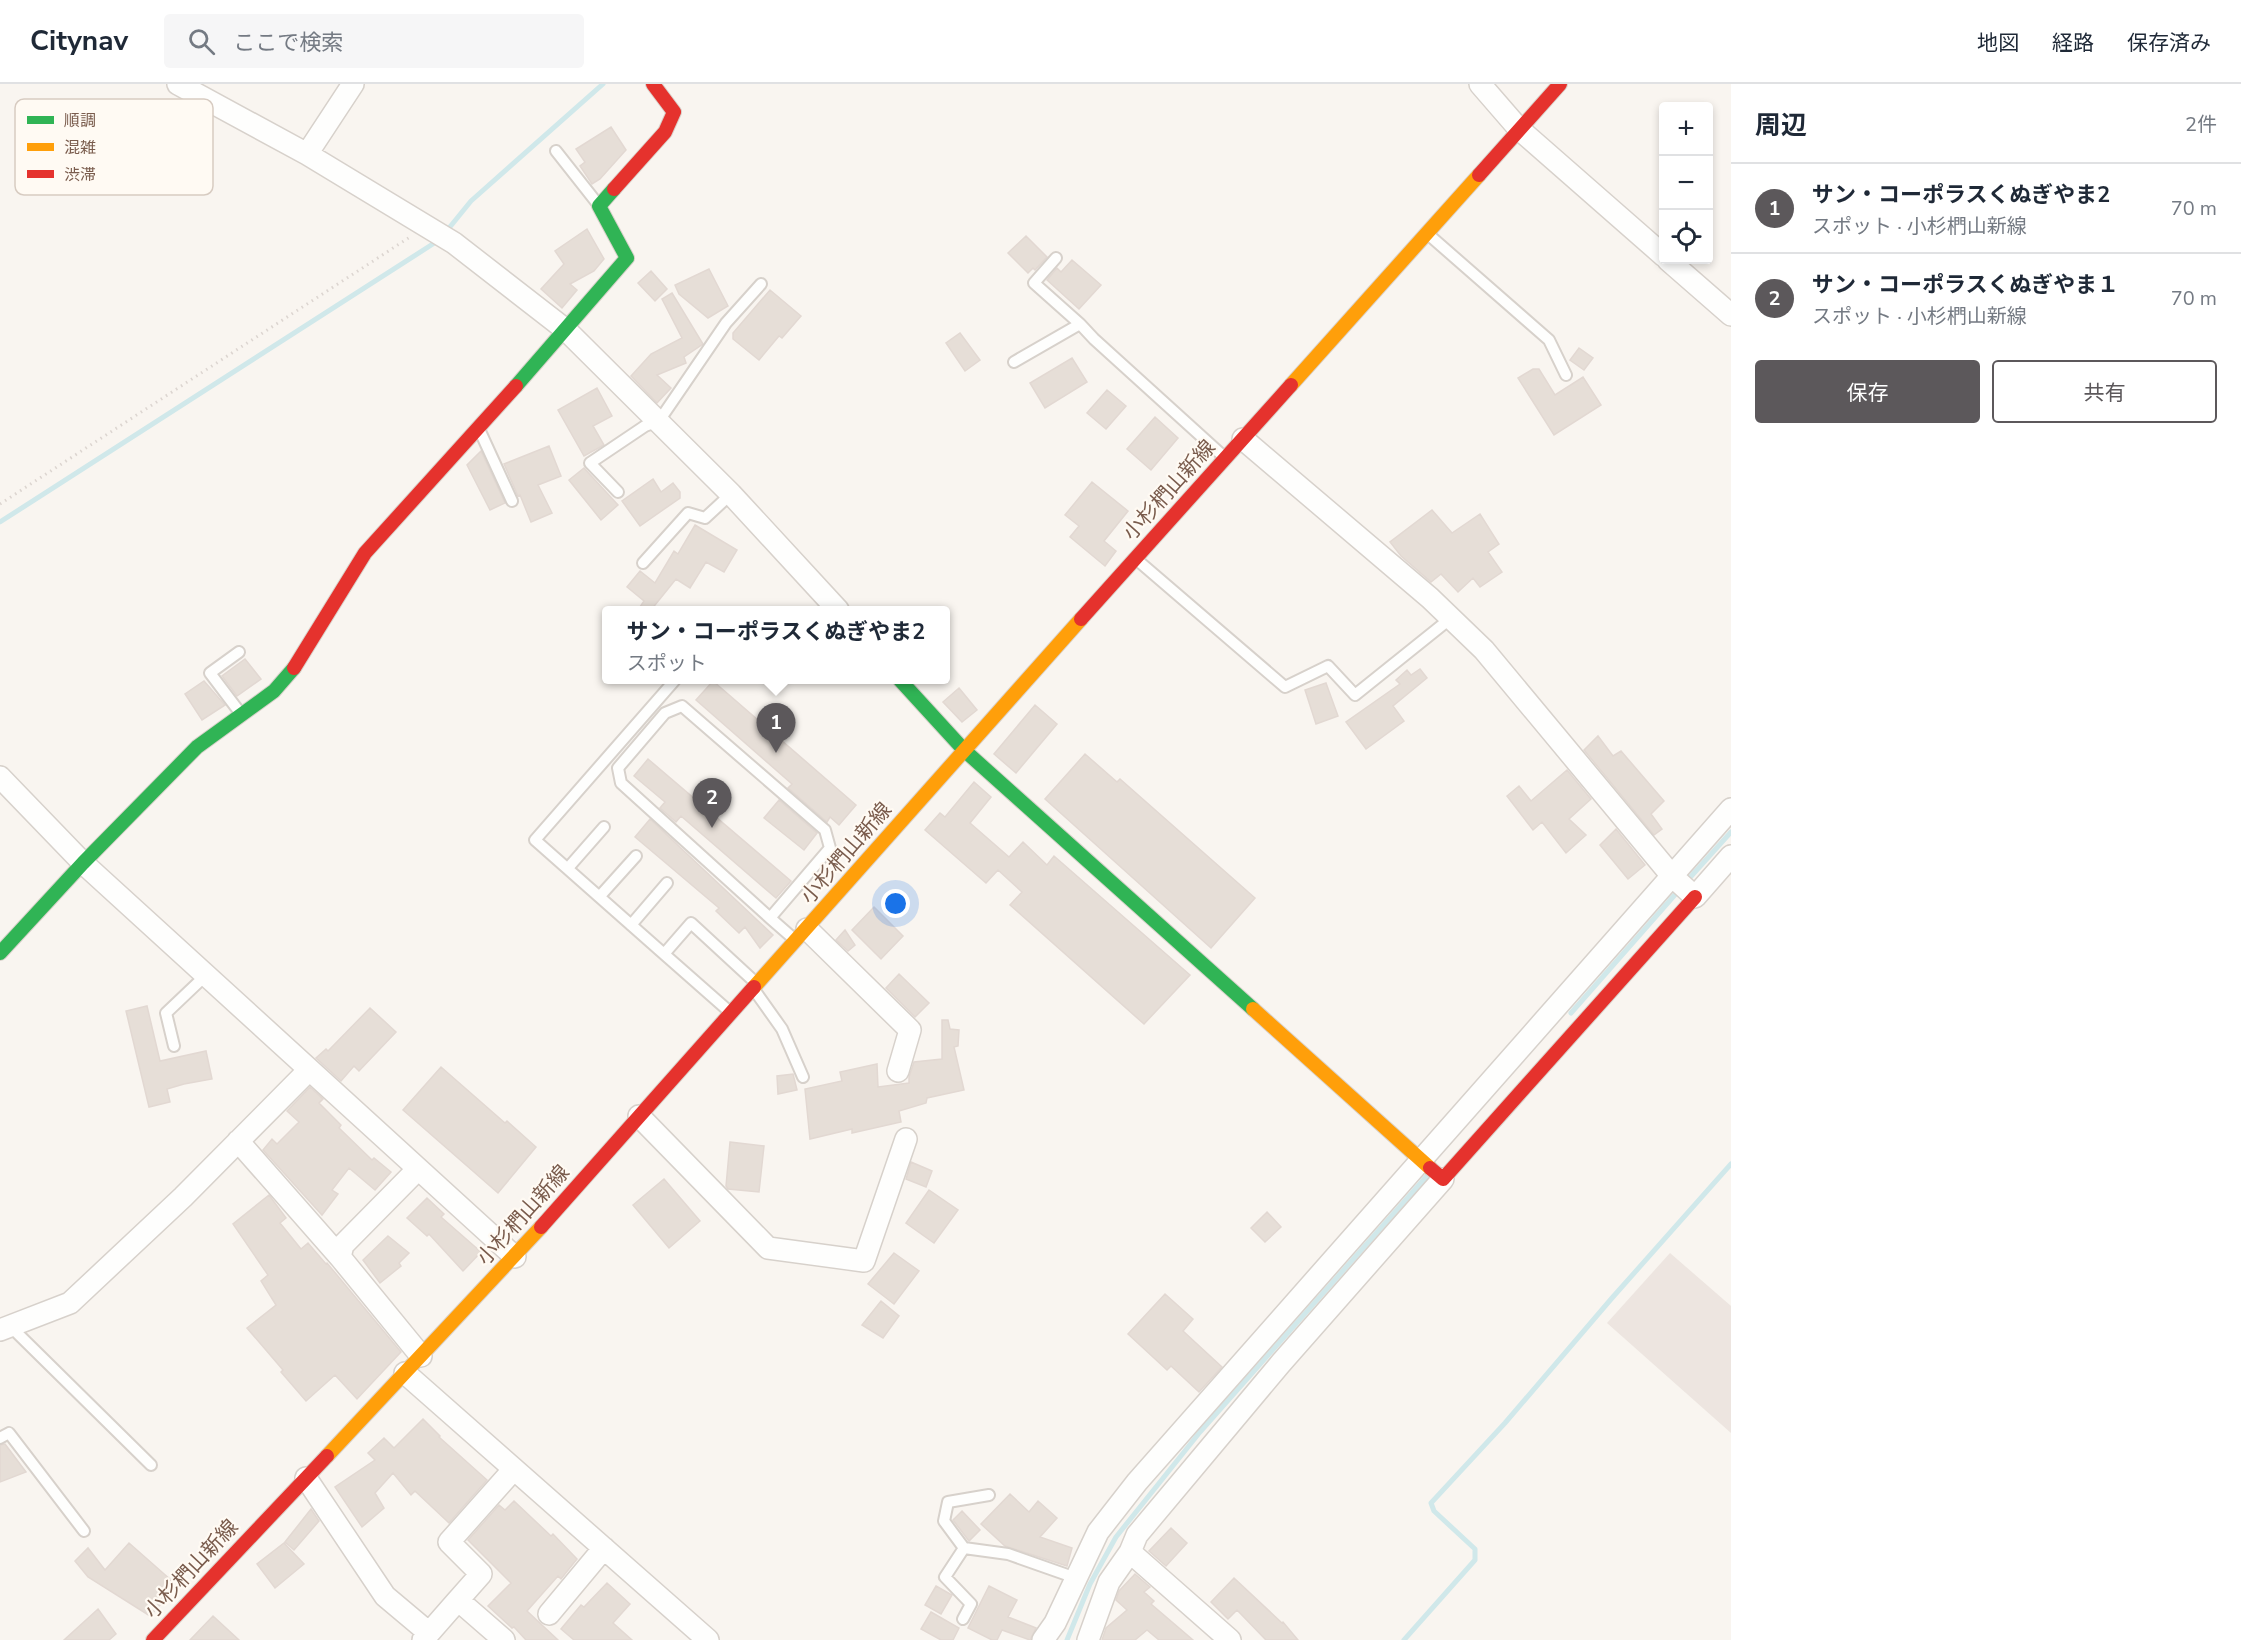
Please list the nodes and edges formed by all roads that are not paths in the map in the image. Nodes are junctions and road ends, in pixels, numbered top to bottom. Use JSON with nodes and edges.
{"nodes":[{"id":1,"x":178,"y":84,"type":"edge"},
{"id":2,"x":353,"y":84,"type":"edge"},
{"id":3,"x":653,"y":84,"type":"edge"},
{"id":4,"x":1480,"y":84,"type":"edge"},
{"id":5,"x":1560,"y":84,"type":"edge"},
{"id":6,"x":206,"y":99,"type":"edge"},
{"id":7,"x":213,"y":103,"type":"edge"},
{"id":8,"x":1519,"y":129,"type":"junction"},
{"id":9,"x":556,"y":151,"type":"dead end"},
{"id":10,"x":307,"y":154,"type":"junction"},
{"id":11,"x":599,"y":206,"type":"junction"},
{"id":12,"x":1426,"y":233,"type":"junction"},
{"id":13,"x":1659,"y":252,"type":"edge"},
{"id":14,"x":1056,"y":258,"type":"dead end"},
{"id":15,"x":1673,"y":264,"type":"edge"},
{"id":16,"x":762,"y":284,"type":"dead end"},
{"id":17,"x":1731,"y":315,"type":"edge"},
{"id":18,"x":1080,"y":324,"type":"junction"},
{"id":19,"x":566,"y":330,"type":"junction"},
{"id":20,"x":1014,"y":362,"type":"dead end"},
{"id":21,"x":1566,"y":375,"type":"dead end"},
{"id":22,"x":659,"y":421,"type":"junction"},
{"id":23,"x":477,"y":426,"type":"junction"},
{"id":24,"x":1243,"y":439,"type":"junction"},
{"id":25,"x":1226,"y":458,"type":"junction"},
{"id":26,"x":618,"y":492,"type":"dead end"},
{"id":27,"x":731,"y":494,"type":"junction"},
{"id":28,"x":512,"y":501,"type":"dead end"},
{"id":29,"x":1136,"y":559,"type":"junction"},
{"id":30,"x":643,"y":563,"type":"dead end"},
{"id":31,"x":834,"y":606,"type":"edge"},
{"id":32,"x":1451,"y":618,"type":"junction"},
{"id":33,"x":239,"y":652,"type":"dead end"},
{"id":34,"x":672,"y":684,"type":"edge"},
{"id":35,"x":904,"y":684,"type":"edge"},
{"id":36,"x":241,"y":714,"type":"junction"},
{"id":37,"x":964,"y":750,"type":"junction"},
{"id":38,"x":0,"y":777,"type":"edge"},
{"id":39,"x":1731,"y":808,"type":"edge"},
{"id":40,"x":604,"y":827,"type":"dead end"},
{"id":41,"x":636,"y":856,"type":"dead end"},
{"id":42,"x":1731,"y":856,"type":"edge"},
{"id":43,"x":83,"y":863,"type":"junction"},
{"id":44,"x":568,"y":868,"type":"junction"},
{"id":45,"x":1672,"y":876,"type":"junction"},
{"id":46,"x":667,"y":883,"type":"dead end"},
{"id":47,"x":600,"y":896,"type":"junction"},
{"id":48,"x":1695,"y":897,"type":"junction"},
{"id":49,"x":770,"y":918,"type":"junction"},
{"id":50,"x":632,"y":925,"type":"junction"},
{"id":51,"x":802,"y":935,"type":"junction"},
{"id":52,"x":0,"y":953,"type":"edge"},
{"id":53,"x":664,"y":954,"type":"junction"},
{"id":54,"x":206,"y":975,"type":"junction"},
{"id":55,"x":754,"y":986,"type":"junction"},
{"id":56,"x":731,"y":1013,"type":"junction"},
{"id":57,"x":174,"y":1046,"type":"dead end"},
{"id":58,"x":309,"y":1070,"type":"junction"},
{"id":59,"x":898,"y":1071,"type":"dead end"},
{"id":60,"x":802,"y":1077,"type":"dead end"},
{"id":61,"x":639,"y":1116,"type":"junction"},
{"id":62,"x":906,"y":1139,"type":"dead end"},
{"id":63,"x":238,"y":1141,"type":"junction"},
{"id":64,"x":1421,"y":1158,"type":"junction"},
{"id":65,"x":418,"y":1169,"type":"junction"},
{"id":66,"x":1443,"y":1179,"type":"junction"},
{"id":67,"x":340,"y":1257,"type":"junction"},
{"id":68,"x":515,"y":1257,"type":"junction"},
{"id":69,"x":5,"y":1328,"type":"edge"},
{"id":70,"x":421,"y":1356,"type":"junction"},
{"id":71,"x":405,"y":1373,"type":"junction"},
{"id":72,"x":0,"y":1438,"type":"edge"},
{"id":73,"x":152,"y":1465,"type":"dead end"},
{"id":74,"x":514,"y":1469,"type":"junction"},
{"id":75,"x":306,"y":1478,"type":"junction"},
{"id":76,"x":989,"y":1495,"type":"dead end"},
{"id":77,"x":84,"y":1532,"type":"dead end"},
{"id":78,"x":604,"y":1548,"type":"junction"},
{"id":79,"x":964,"y":1548,"type":"junction"},
{"id":80,"x":1130,"y":1552,"type":"junction"},
{"id":81,"x":1076,"y":1578,"type":"junction"},
{"id":82,"x":458,"y":1600,"type":"junction"},
{"id":83,"x":549,"y":1614,"type":"dead end"},
{"id":84,"x":963,"y":1618,"type":"dead end"},
{"id":85,"x":426,"y":1636,"type":"edge"},
{"id":86,"x":153,"y":1640,"type":"edge"},
{"id":87,"x":504,"y":1640,"type":"edge"},
{"id":88,"x":708,"y":1640,"type":"edge"},
{"id":89,"x":1043,"y":1640,"type":"edge"},
{"id":90,"x":1088,"y":1640,"type":"edge"},
{"id":91,"x":1230,"y":1640,"type":"edge"}],
"edges":[{"from":1,"to":6,"type":"street"},
{"from":2,"to":10,"type":"street"},
{"from":3,"to":11,"type":"street"},
{"from":4,"to":8,"type":"street"},
{"from":5,"to":8,"type":"street","name":"小杉椚山新線"},
{"from":7,"to":10,"type":"street"},
{"from":8,"to":12,"type":"street","name":"小杉椚山新線"},
{"from":8,"to":13,"type":"street"},
{"from":9,"to":11,"type":"lane"},
{"from":10,"to":19,"type":"street"},
{"from":11,"to":19,"type":"street"},
{"from":12,"to":21,"type":"lane"},
{"from":12,"to":24,"type":"street","name":"小杉椚山新線"},
{"from":14,"to":18,"type":"lane"},
{"from":15,"to":17,"type":"street"},
{"from":16,"to":22,"type":"lane"},
{"from":18,"to":20,"type":"lane"},
{"from":18,"to":25,"type":"lane"},
{"from":19,"to":22,"type":"street"},
{"from":19,"to":23,"type":"street"},
{"from":22,"to":26,"type":"lane"},
{"from":22,"to":27,"type":"street"},
{"from":23,"to":28,"type":"lane"},
{"from":23,"to":36,"type":"street"},
{"from":24,"to":25,"type":"street","name":"小杉椚山新線"},
{"from":24,"to":32,"type":"street"},
{"from":25,"to":29,"type":"street","name":"小杉椚山新線"},
{"from":27,"to":30,"type":"lane"},
{"from":27,"to":31,"type":"street"},
{"from":29,"to":32,"type":"lane"},
{"from":29,"to":37,"type":"street","name":"小杉椚山新線"},
{"from":32,"to":45,"type":"street"},
{"from":33,"to":36,"type":"lane"},
{"from":34,"to":44,"type":"lane"},
{"from":35,"to":37,"type":"street"},
{"from":36,"to":43,"type":"street"},
{"from":37,"to":51,"type":"street","name":"小杉椚山新線"},
{"from":37,"to":64,"type":"street"},
{"from":38,"to":43,"type":"street"},
{"from":39,"to":45,"type":"street"},
{"from":40,"to":44,"type":"lane"},
{"from":41,"to":47,"type":"lane"},
{"from":42,"to":48,"type":"street"},
{"from":43,"to":52,"type":"street"},
{"from":43,"to":54,"type":"street"},
{"from":44,"to":47,"type":"lane"},
{"from":45,"to":48,"type":"street"},
{"from":45,"to":64,"type":"street"},
{"from":46,"to":50,"type":"lane"},
{"from":47,"to":50,"type":"lane"},
{"from":48,"to":66,"type":"street"},
{"from":49,"to":49,"type":"lane"},
{"from":49,"to":51,"type":"lane"},
{"from":50,"to":53,"type":"lane"},
{"from":51,"to":55,"type":"street","name":"小杉椚山新線"},
{"from":51,"to":59,"type":"street"},
{"from":53,"to":55,"type":"lane"},
{"from":53,"to":56,"type":"lane"},
{"from":54,"to":57,"type":"lane"},
{"from":54,"to":58,"type":"street"},
{"from":55,"to":56,"type":"street","name":"小杉椚山新線"},
{"from":55,"to":60,"type":"lane"},
{"from":56,"to":61,"type":"street","name":"小杉椚山新線"},
{"from":58,"to":63,"type":"street"},
{"from":58,"to":65,"type":"street"},
{"from":61,"to":62,"type":"street"},
{"from":61,"to":68,"type":"street","name":"小杉椚山新線"},
{"from":63,"to":67,"type":"street"},
{"from":63,"to":69,"type":"street"},
{"from":64,"to":66,"type":"street"},
{"from":64,"to":81,"type":"street"},
{"from":65,"to":67,"type":"street"},
{"from":65,"to":68,"type":"street"},
{"from":66,"to":80,"type":"street"},
{"from":67,"to":70,"type":"street"},
{"from":68,"to":70,"type":"street","name":"小杉椚山新線"},
{"from":69,"to":73,"type":"lane"},
{"from":70,"to":71,"type":"street","name":"小杉椚山新線"},
{"from":71,"to":74,"type":"street"},
{"from":71,"to":75,"type":"street","name":"小杉椚山新線"},
{"from":72,"to":77,"type":"lane"},
{"from":74,"to":78,"type":"street"},
{"from":74,"to":82,"type":"street"},
{"from":75,"to":85,"type":"street"},
{"from":75,"to":86,"type":"street","name":"小杉椚山新線"},
{"from":76,"to":79,"type":"lane"},
{"from":78,"to":83,"type":"street"},
{"from":78,"to":88,"type":"street"},
{"from":79,"to":81,"type":"lane"},
{"from":79,"to":84,"type":"lane"},
{"from":80,"to":90,"type":"street"},
{"from":80,"to":91,"type":"street"},
{"from":81,"to":89,"type":"street"},
{"from":82,"to":85,"type":"street"},
{"from":82,"to":87,"type":"street"}]}
